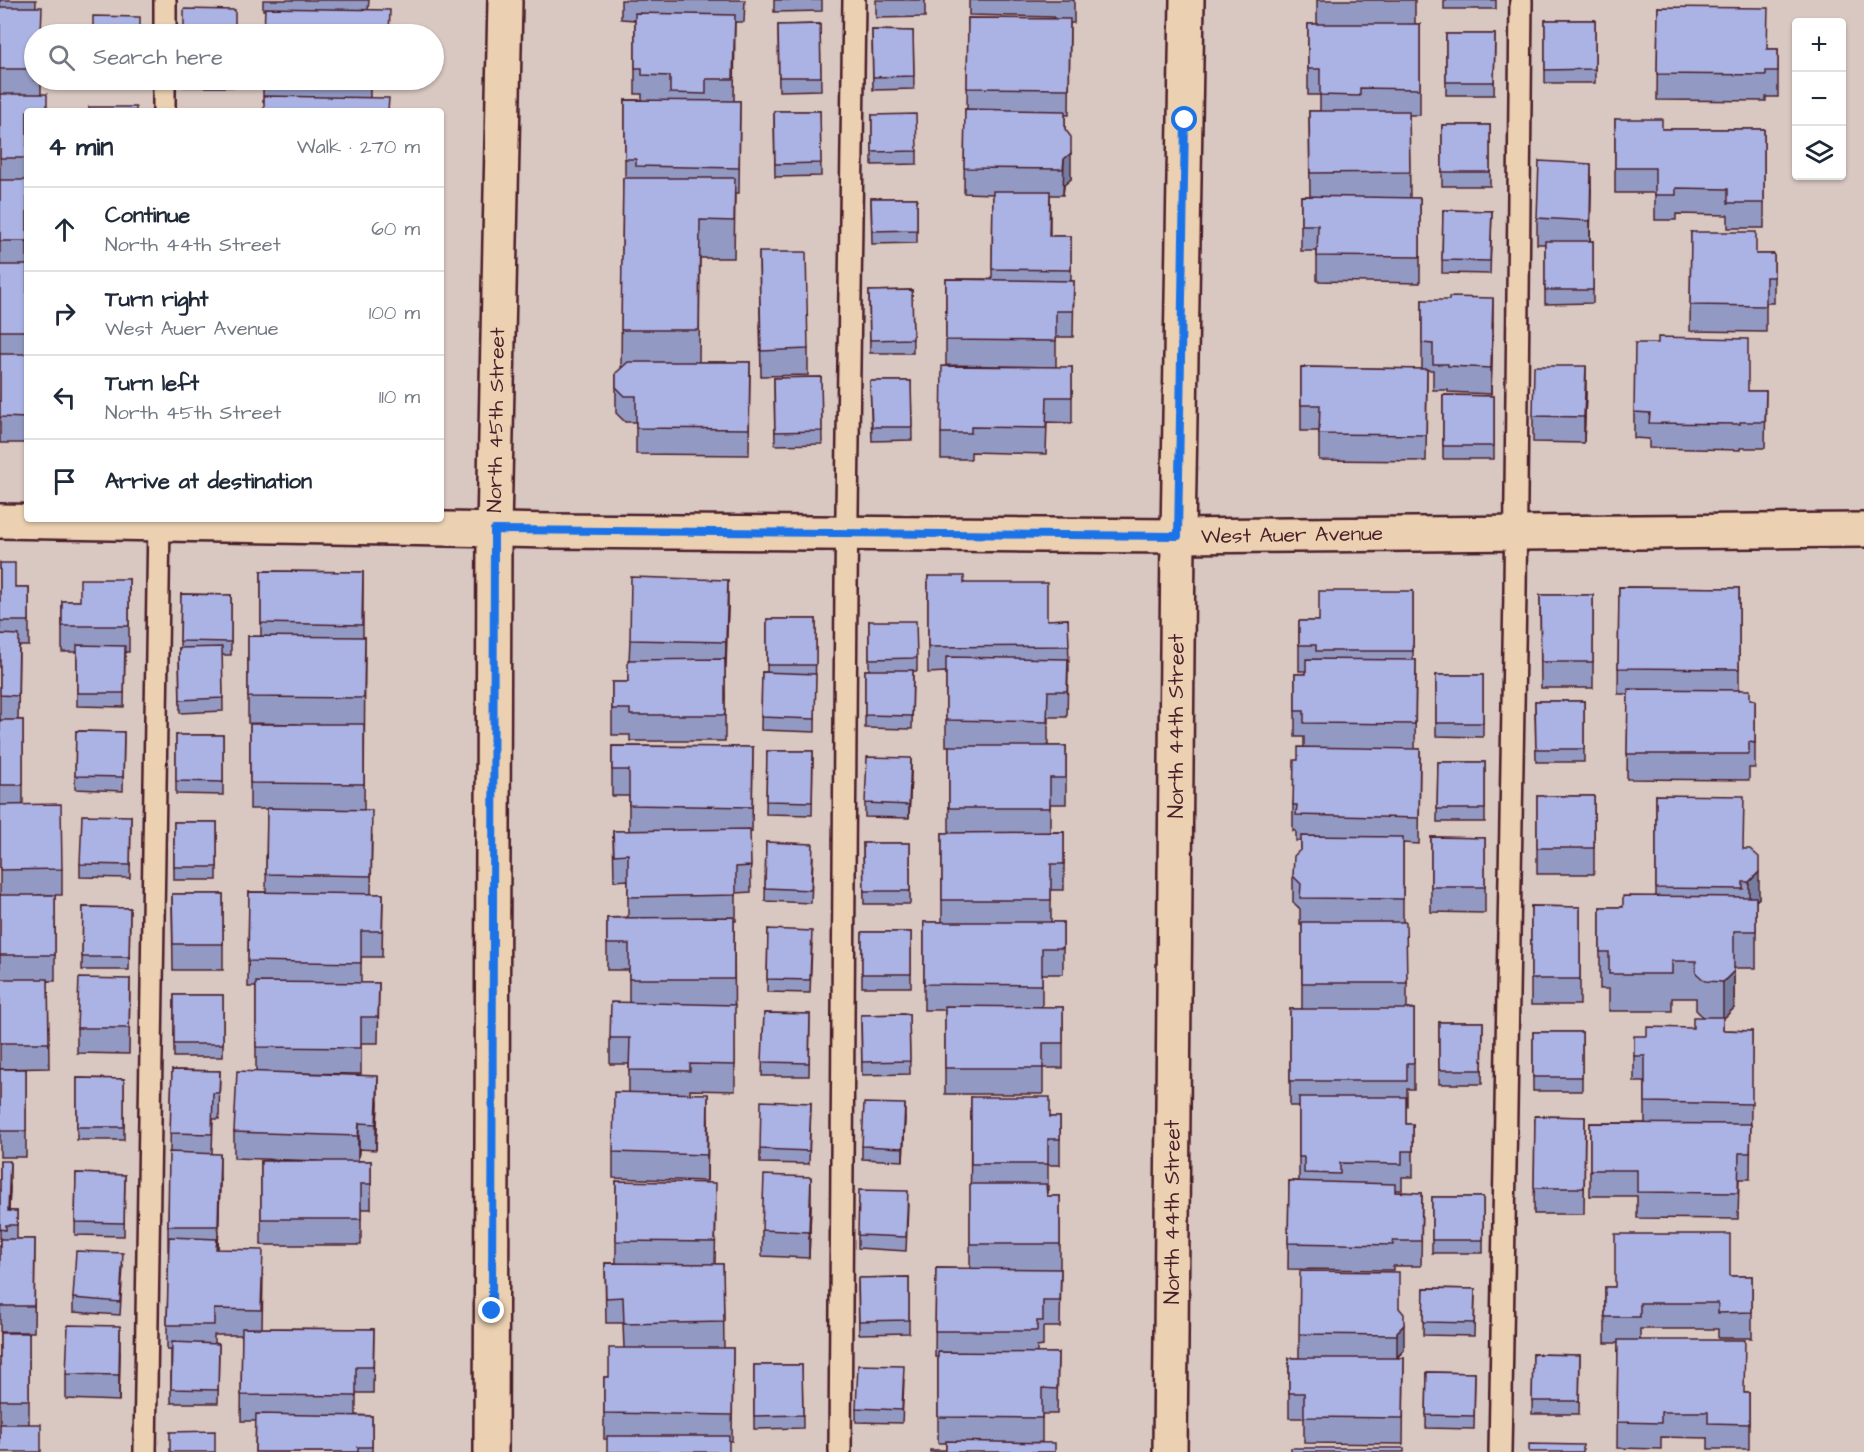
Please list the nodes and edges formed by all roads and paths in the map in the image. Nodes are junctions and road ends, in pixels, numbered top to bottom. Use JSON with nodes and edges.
{"nodes":[{"id":1,"x":165,"y":0,"type":"edge"},
{"id":2,"x":504,"y":0,"type":"edge"},
{"id":3,"x":854,"y":0,"type":"edge"},
{"id":4,"x":1187,"y":0,"type":"edge"},
{"id":5,"x":1521,"y":0,"type":"edge"},
{"id":6,"x":165,"y":24,"type":"edge"},
{"id":7,"x":164,"y":90,"type":"edge"},
{"id":8,"x":164,"y":108,"type":"edge"},
{"id":9,"x":0,"y":521,"type":"edge"},
{"id":10,"x":24,"y":521,"type":"edge"},
{"id":11,"x":159,"y":522,"type":"edge"},
{"id":12,"x":196,"y":522,"type":"edge"},
{"id":13,"x":494,"y":530,"type":"junction"},
{"id":14,"x":1864,"y":530,"type":"edge"},
{"id":15,"x":847,"y":533,"type":"junction"},
{"id":16,"x":1515,"y":533,"type":"junction"},
{"id":17,"x":1178,"y":536,"type":"junction"},
{"id":18,"x":145,"y":1452,"type":"edge"},
{"id":19,"x":491,"y":1452,"type":"edge"},
{"id":20,"x":840,"y":1452,"type":"edge"},
{"id":21,"x":1170,"y":1452,"type":"edge"},
{"id":22,"x":1500,"y":1452,"type":"edge"}],
"edges":[{"from":1,"to":6,"type":"lane"},
{"from":2,"to":13,"type":"street","name":"North 45th Street"},
{"from":3,"to":15,"type":"lane"},
{"from":4,"to":17,"type":"street","name":"North 44th Street"},
{"from":5,"to":16,"type":"lane"},
{"from":7,"to":8,"type":"lane"},
{"from":9,"to":10,"type":"street","name":"West Auer Avenue"},
{"from":11,"to":18,"type":"lane"},
{"from":12,"to":13,"type":"street","name":"West Auer Avenue"},
{"from":13,"to":15,"type":"street","name":"West Auer Avenue"},
{"from":13,"to":19,"type":"street","name":"North 45th Street"},
{"from":14,"to":16,"type":"street","name":"West Auer Avenue"},
{"from":15,"to":17,"type":"street","name":"West Auer Avenue"},
{"from":15,"to":20,"type":"lane"},
{"from":16,"to":17,"type":"street","name":"West Auer Avenue"},
{"from":16,"to":22,"type":"lane"},
{"from":17,"to":21,"type":"street","name":"North 44th Street"}]}
